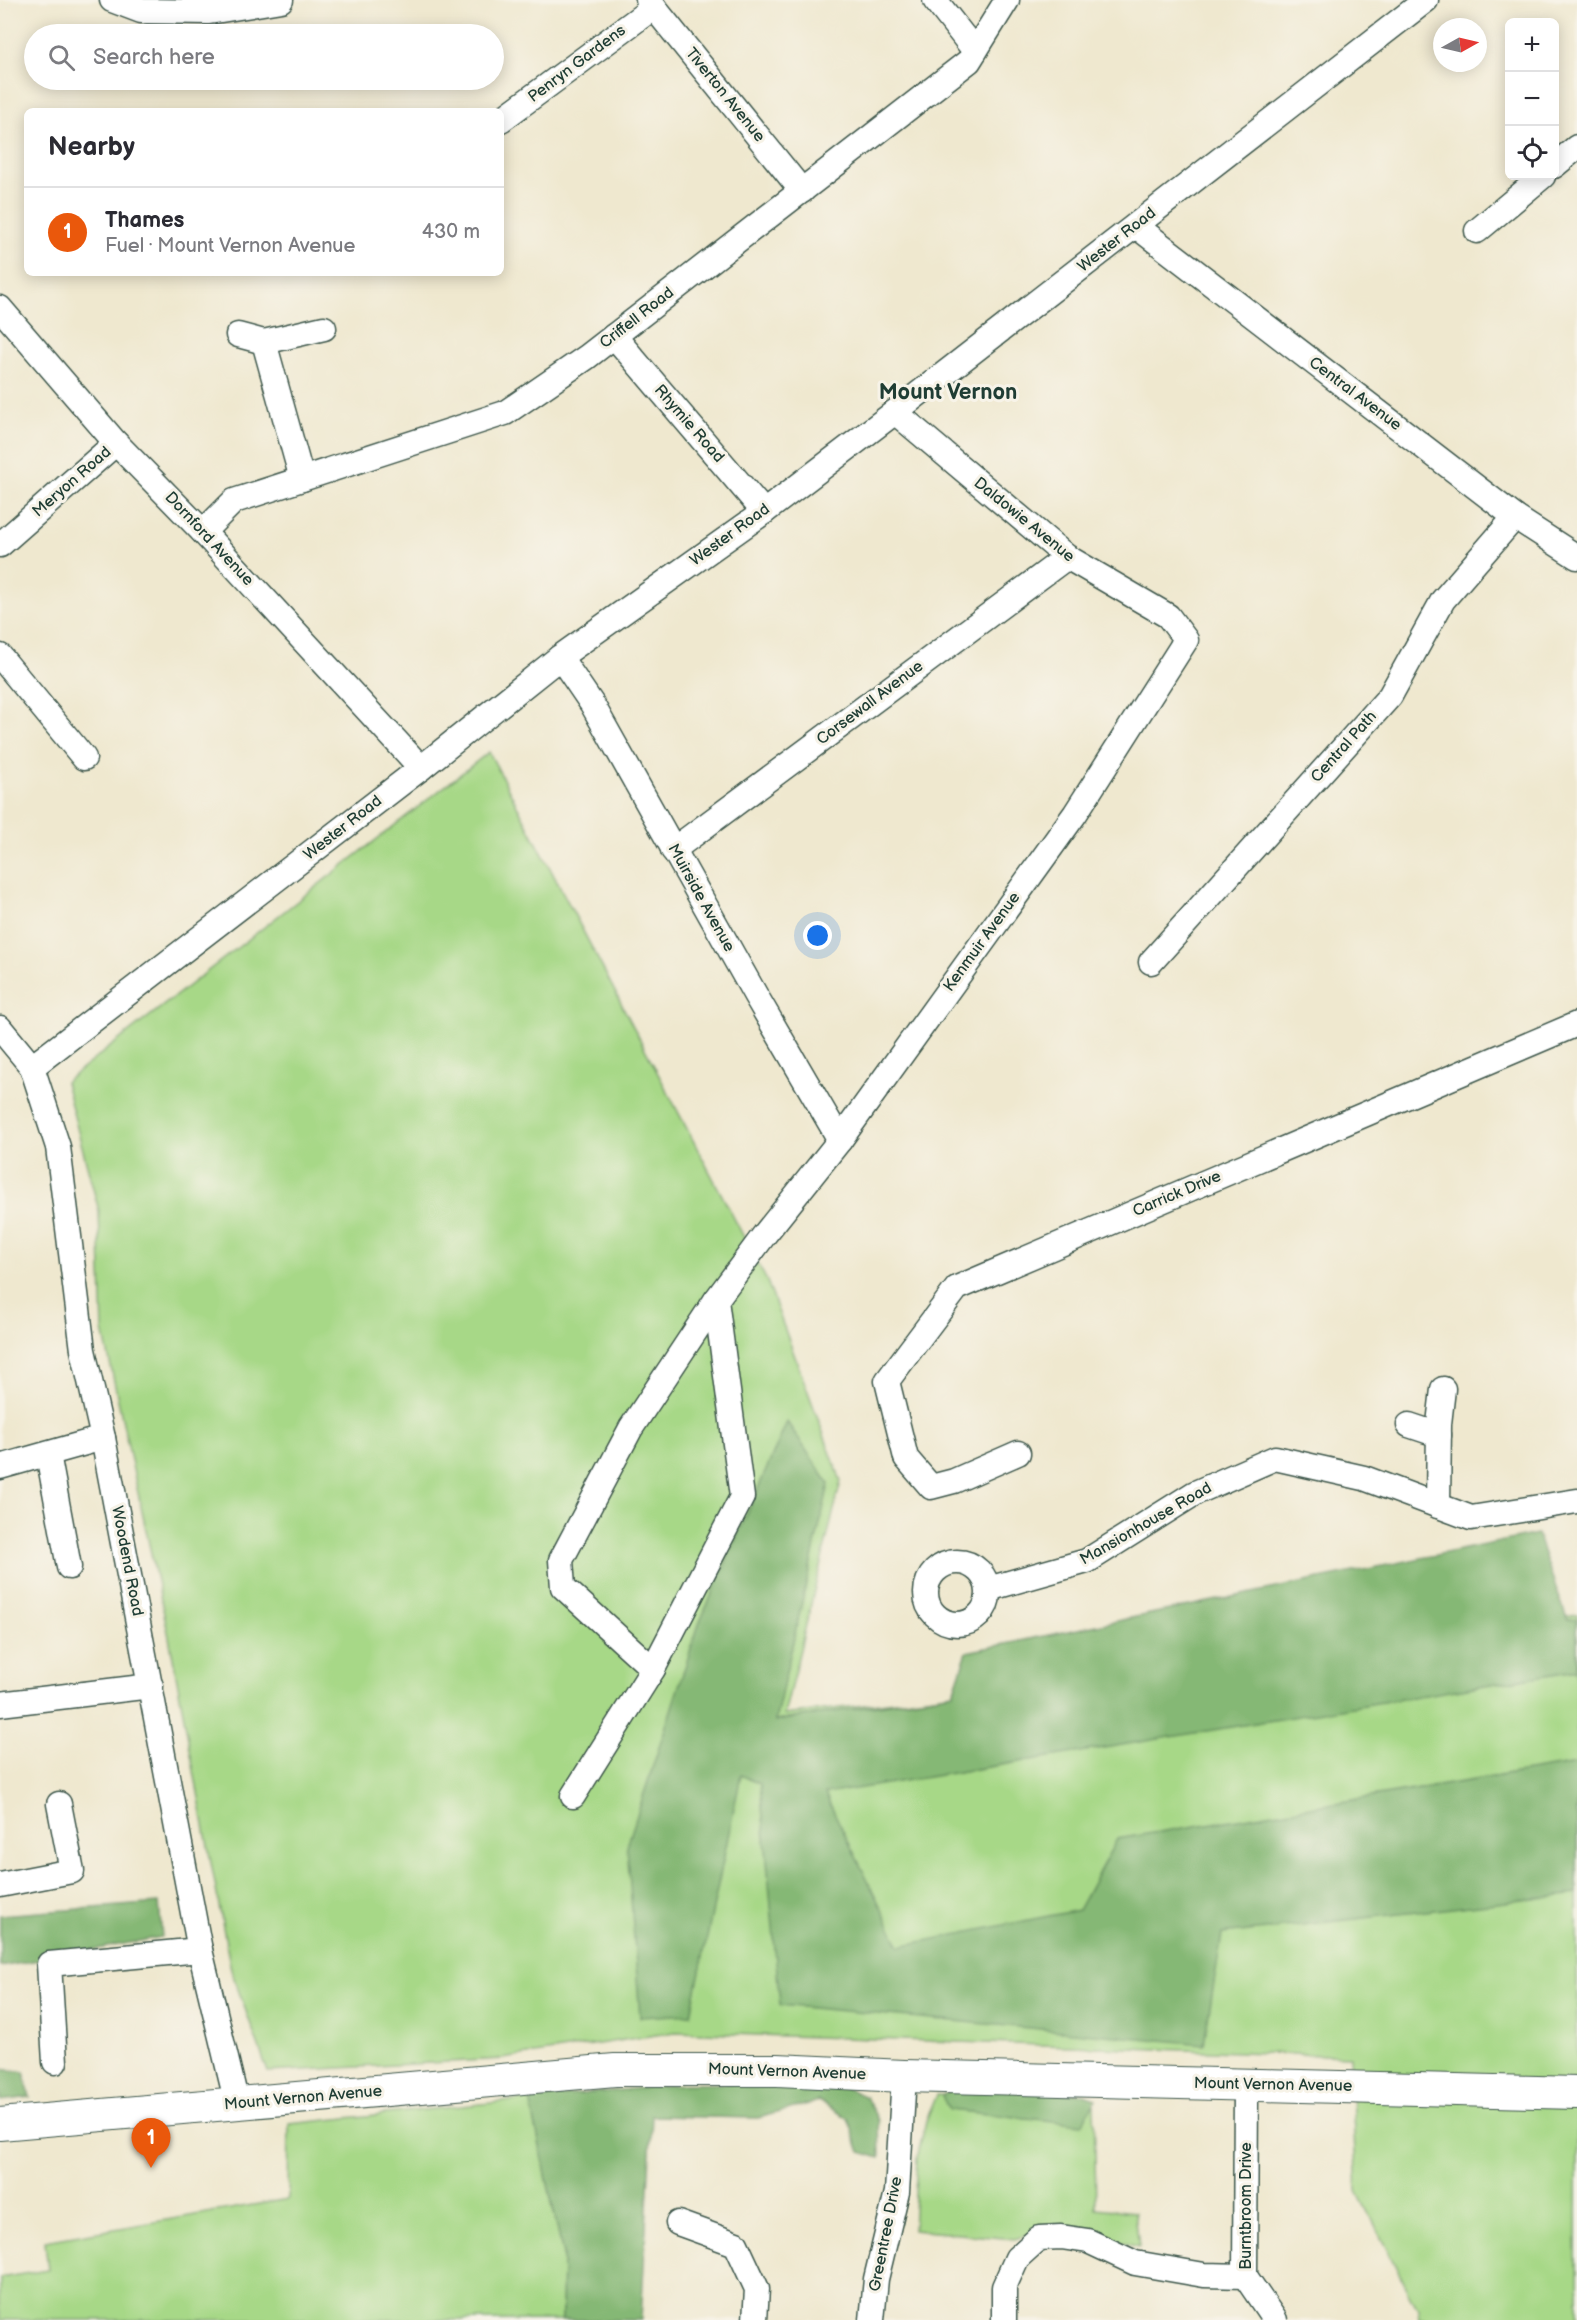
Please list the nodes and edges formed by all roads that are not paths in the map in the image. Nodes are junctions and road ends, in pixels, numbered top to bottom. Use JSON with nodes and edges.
{"nodes":[{"id":1,"x":112,"y":0,"type":"edge"},
{"id":2,"x":281,"y":0,"type":"edge"},
{"id":3,"x":935,"y":0,"type":"edge"},
{"id":4,"x":1007,"y":0,"type":"edge"},
{"id":5,"x":1426,"y":0,"type":"edge"},
{"id":6,"x":651,"y":3,"type":"edge"},
{"id":7,"x":975,"y":51,"type":"junction"},
{"id":8,"x":504,"y":118,"type":"edge"},
{"id":9,"x":1577,"y":147,"type":"edge"},
{"id":10,"x":1559,"y":162,"type":"edge"},
{"id":11,"x":1538,"y":180,"type":"edge"},
{"id":12,"x":802,"y":191,"type":"junction"},
{"id":13,"x":1136,"y":226,"type":"junction"},
{"id":14,"x":1477,"y":231,"type":"dead end"},
{"id":15,"x":0,"y":308,"type":"edge"},
{"id":16,"x":324,"y":328,"type":"dead end"},
{"id":17,"x":238,"y":335,"type":"dead end"},
{"id":18,"x":614,"y":336,"type":"junction"},
{"id":19,"x":264,"y":342,"type":"junction"},
{"id":20,"x":895,"y":412,"type":"junction"},
{"id":21,"x":116,"y":443,"type":"junction"},
{"id":22,"x":302,"y":479,"type":"junction"},
{"id":23,"x":764,"y":512,"type":"junction"},
{"id":24,"x":1515,"y":517,"type":"junction"},
{"id":25,"x":203,"y":532,"type":"junction"},
{"id":26,"x":0,"y":545,"type":"edge"},
{"id":27,"x":1577,"y":556,"type":"edge"},
{"id":28,"x":1067,"y":557,"type":"junction"},
{"id":29,"x":1186,"y":640,"type":"joint"},
{"id":30,"x":560,"y":657,"type":"junction"},
{"id":31,"x":1,"y":659,"type":"edge"},
{"id":32,"x":84,"y":758,"type":"dead end"},
{"id":33,"x":421,"y":768,"type":"junction"},
{"id":34,"x":673,"y":850,"type":"junction"},
{"id":35,"x":1151,"y":962,"type":"dead end"},
{"id":36,"x":1577,"y":1024,"type":"edge"},
{"id":37,"x":0,"y":1028,"type":"edge"},
{"id":38,"x":32,"y":1067,"type":"junction"},
{"id":39,"x":840,"y":1140,"type":"junction"},
{"id":40,"x":716,"y":1300,"type":"junction"},
{"id":41,"x":1443,"y":1389,"type":"dead end"},
{"id":42,"x":1409,"y":1425,"type":"dead end"},
{"id":43,"x":1439,"y":1435,"type":"junction"},
{"id":44,"x":103,"y":1438,"type":"junction"},
{"id":45,"x":1018,"y":1453,"type":"dead end"},
{"id":46,"x":48,"y":1454,"type":"junction"},
{"id":47,"x":0,"y":1467,"type":"edge"},
{"id":48,"x":1577,"y":1501,"type":"edge"},
{"id":49,"x":1438,"y":1506,"type":"junction"},
{"id":50,"x":69,"y":1567,"type":"dead end"},
{"id":51,"x":988,"y":1589,"type":"dead end"},
{"id":52,"x":653,"y":1669,"type":"junction"},
{"id":53,"x":152,"y":1686,"type":"junction"},
{"id":54,"x":0,"y":1704,"type":"edge"},
{"id":55,"x":573,"y":1796,"type":"dead end"},
{"id":56,"x":60,"y":1804,"type":"dead end"},
{"id":57,"x":0,"y":1885,"type":"edge"},
{"id":58,"x":200,"y":1950,"type":"junction"},
{"id":59,"x":55,"y":2062,"type":"dead end"},
{"id":60,"x":904,"y":2076,"type":"junction"},
{"id":61,"x":1246,"y":2084,"type":"junction"},
{"id":62,"x":1577,"y":2093,"type":"edge"},
{"id":63,"x":237,"y":2104,"type":"junction"},
{"id":64,"x":0,"y":2124,"type":"edge"},
{"id":65,"x":678,"y":2223,"type":"dead end"},
{"id":66,"x":1245,"y":2276,"type":"junction"},
{"id":67,"x":755,"y":2320,"type":"edge"},
{"id":68,"x":872,"y":2320,"type":"edge"},
{"id":69,"x":1004,"y":2320,"type":"edge"},
{"id":70,"x":1275,"y":2320,"type":"edge"}],
"edges":[{"from":1,"to":2,"type":"street"},
{"from":3,"to":7,"type":"street"},
{"from":4,"to":7,"type":"street","name":"Criffell Road"},
{"from":5,"to":13,"type":"street","name":"Wester Road"},
{"from":6,"to":8,"type":"street","name":"Penryn Gardens"},
{"from":6,"to":12,"type":"street","name":"Tiverton Avenue"},
{"from":7,"to":12,"type":"street","name":"Criffell Road"},
{"from":9,"to":10,"type":"street"},
{"from":11,"to":14,"type":"street"},
{"from":12,"to":18,"type":"street","name":"Criffell Road"},
{"from":13,"to":20,"type":"street","name":"Wester Road"},
{"from":13,"to":24,"type":"street","name":"Central Avenue"},
{"from":15,"to":21,"type":"street","name":"Dornford Avenue"},
{"from":16,"to":19,"type":"street"},
{"from":17,"to":19,"type":"street"},
{"from":18,"to":22,"type":"street","name":"Criffell Road"},
{"from":18,"to":23,"type":"street","name":"Rhymie Road"},
{"from":19,"to":22,"type":"street"},
{"from":20,"to":23,"type":"street","name":"Wester Road"},
{"from":20,"to":28,"type":"street","name":"Daldowie Avenue"},
{"from":21,"to":25,"type":"street","name":"Dornford Avenue"},
{"from":21,"to":26,"type":"street","name":"Meryon Road"},
{"from":22,"to":25,"type":"street","name":"Criffell Road"},
{"from":23,"to":30,"type":"street","name":"Wester Road"},
{"from":24,"to":27,"type":"street","name":"Central Avenue"},
{"from":24,"to":35,"type":"street","name":"Central Path"},
{"from":25,"to":33,"type":"street","name":"Dornford Avenue"},
{"from":28,"to":29,"type":"street","name":"Daldowie Avenue"},
{"from":28,"to":34,"type":"street","name":"Corsewall Avenue"},
{"from":29,"to":39,"type":"street","name":"Kenmuir Avenue"},
{"from":30,"to":33,"type":"street","name":"Wester Road"},
{"from":30,"to":34,"type":"street","name":"Muirside Avenue"},
{"from":31,"to":32,"type":"street"},
{"from":33,"to":38,"type":"street","name":"Wester Road"},
{"from":34,"to":39,"type":"street","name":"Muirside Avenue"},
{"from":36,"to":45,"type":"street","name":"Carrick Drive"},
{"from":37,"to":38,"type":"street","name":"Woodend Road"},
{"from":38,"to":44,"type":"street","name":"Woodend Road"},
{"from":39,"to":40,"type":"street","name":"Kenmuir Avenue"},
{"from":40,"to":52,"type":"street"},
{"from":40,"to":52,"type":"street","name":"Kenmuir Avenue"},
{"from":41,"to":43,"type":"street"},
{"from":42,"to":43,"type":"street"},
{"from":43,"to":49,"type":"street"},
{"from":44,"to":46,"type":"street"},
{"from":44,"to":53,"type":"street","name":"Woodend Road"},
{"from":46,"to":47,"type":"street"},
{"from":46,"to":50,"type":"street"},
{"from":48,"to":49,"type":"street","name":"Mansionhouse Road"},
{"from":49,"to":51,"type":"street","name":"Mansionhouse Road"},
{"from":52,"to":55,"type":"street"},
{"from":53,"to":54,"type":"street"},
{"from":53,"to":58,"type":"street","name":"Woodend Road"},
{"from":56,"to":57,"type":"street"},
{"from":58,"to":59,"type":"street"},
{"from":58,"to":63,"type":"street","name":"Woodend Road"},
{"from":60,"to":61,"type":"main road","name":"Mount Vernon Avenue"},
{"from":60,"to":63,"type":"main road","name":"Mount Vernon Avenue"},
{"from":60,"to":68,"type":"street","name":"Greentree Drive"},
{"from":61,"to":62,"type":"main road","name":"Mount Vernon Avenue"},
{"from":61,"to":66,"type":"street","name":"Burntbroom Drive"},
{"from":63,"to":64,"type":"main road","name":"Mount Vernon Avenue"},
{"from":65,"to":67,"type":"street"},
{"from":66,"to":69,"type":"street"},
{"from":66,"to":70,"type":"street","name":"Burntbroom Drive"}]}
